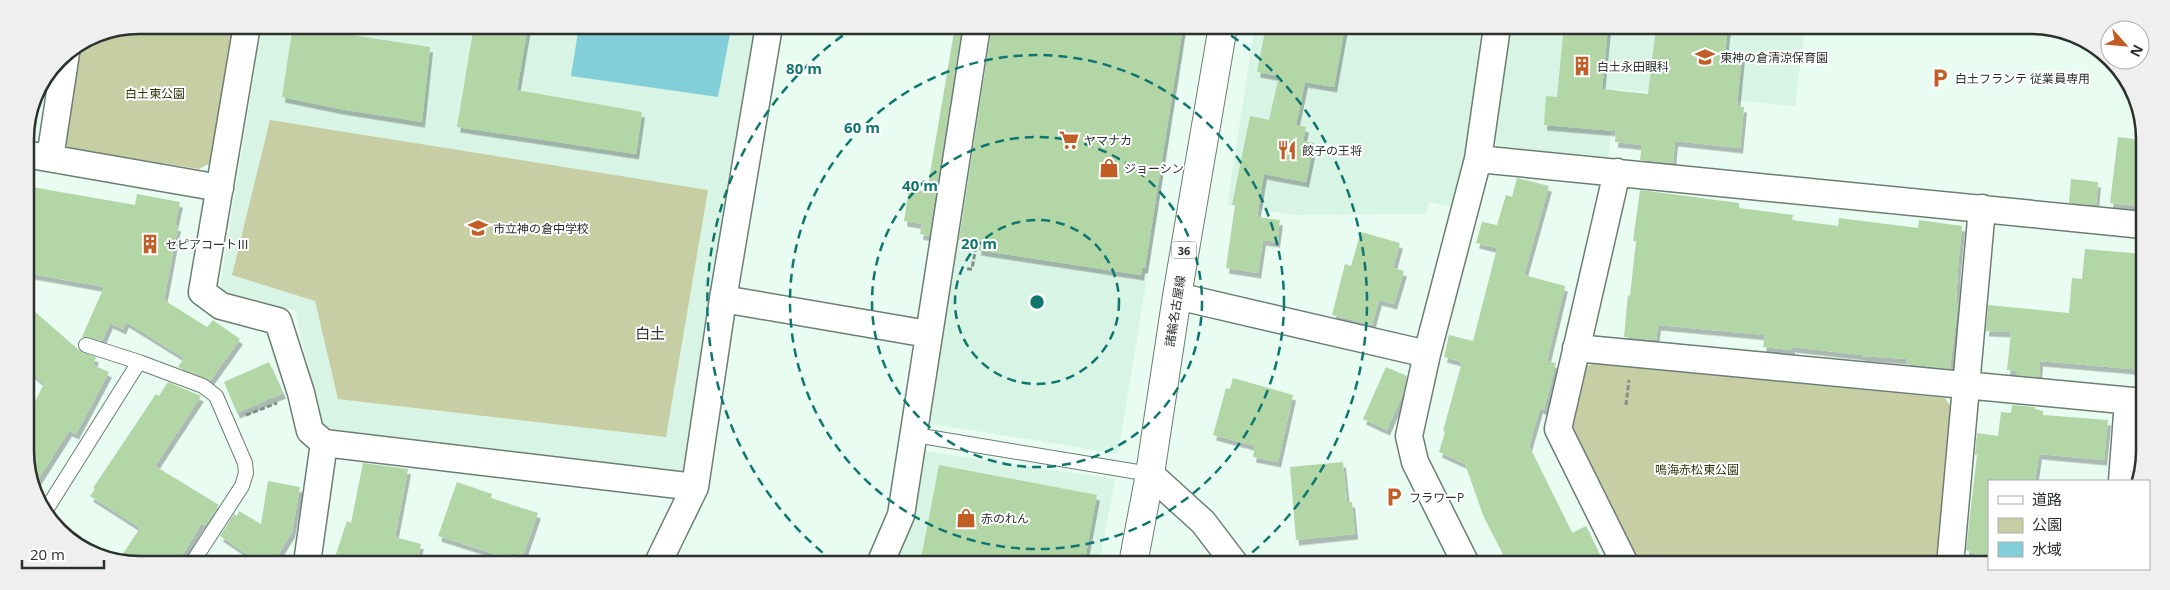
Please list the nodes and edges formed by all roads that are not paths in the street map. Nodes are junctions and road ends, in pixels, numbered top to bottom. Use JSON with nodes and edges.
{"nodes":[{"id":1,"x":246,"y":34,"type":"edge"},
{"id":2,"x":768,"y":34,"type":"edge"},
{"id":3,"x":976,"y":34,"type":"edge"},
{"id":4,"x":1221,"y":34,"type":"edge"},
{"id":5,"x":1496,"y":34,"type":"edge"},
{"id":6,"x":63,"y":66,"type":"edge"},
{"id":7,"x":38,"y":156,"type":"edge"},
{"id":8,"x":1478,"y":159,"type":"junction"},
{"id":9,"x":1617,"y":172,"type":"junction"},
{"id":10,"x":220,"y":188,"type":"junction"},
{"id":11,"x":1982,"y":208,"type":"junction"},
{"id":12,"x":2136,"y":224,"type":"edge"},
{"id":13,"x":1176,"y":296,"type":"junction"},
{"id":14,"x":723,"y":299,"type":"junction"},
{"id":15,"x":928,"y":334,"type":"junction"},
{"id":16,"x":86,"y":345,"type":"dead end"},
{"id":17,"x":1576,"y":348,"type":"junction"},
{"id":18,"x":1427,"y":354,"type":"junction"},
{"id":19,"x":139,"y":362,"type":"junction"},
{"id":20,"x":1965,"y":387,"type":"junction"},
{"id":21,"x":2136,"y":402,"type":"edge"},
{"id":22,"x":908,"y":434,"type":"junction"},
{"id":23,"x":324,"y":443,"type":"junction"},
{"id":24,"x":1150,"y":474,"type":"junction"},
{"id":25,"x":2122,"y":480,"type":"edge"},
{"id":26,"x":695,"y":487,"type":"junction"},
{"id":27,"x":49,"y":505,"type":"edge"},
{"id":28,"x":197,"y":556,"type":"edge"},
{"id":29,"x":308,"y":556,"type":"edge"},
{"id":30,"x":661,"y":556,"type":"edge"},
{"id":31,"x":883,"y":556,"type":"edge"},
{"id":32,"x":1134,"y":556,"type":"edge"},
{"id":33,"x":1229,"y":556,"type":"edge"},
{"id":34,"x":1462,"y":556,"type":"edge"},
{"id":35,"x":1621,"y":556,"type":"edge"},
{"id":36,"x":1951,"y":556,"type":"edge"}],
"edges":[{"from":1,"to":10,"type":"street"},
{"from":2,"to":14,"type":"street"},
{"from":3,"to":15,"type":"street"},
{"from":4,"to":13,"type":"main road","name":"諸輪名古屋線","number":"36"},
{"from":5,"to":8,"type":"street"},
{"from":6,"to":7,"type":"street"},
{"from":7,"to":10,"type":"street"},
{"from":8,"to":9,"type":"street"},
{"from":8,"to":18,"type":"street"},
{"from":9,"to":11,"type":"street"},
{"from":9,"to":17,"type":"street"},
{"from":10,"to":23,"type":"street"},
{"from":11,"to":12,"type":"street"},
{"from":11,"to":20,"type":"street"},
{"from":13,"to":18,"type":"street"},
{"from":13,"to":24,"type":"main road","name":"諸輪名古屋線","number":"36"},
{"from":14,"to":15,"type":"street"},
{"from":14,"to":26,"type":"street"},
{"from":15,"to":22,"type":"street"},
{"from":16,"to":19,"type":"lane"},
{"from":17,"to":20,"type":"street"},
{"from":17,"to":35,"type":"street"},
{"from":18,"to":34,"type":"street"},
{"from":19,"to":27,"type":"lane"},
{"from":19,"to":28,"type":"lane"},
{"from":20,"to":21,"type":"street"},
{"from":20,"to":36,"type":"street"},
{"from":21,"to":25,"type":"street"},
{"from":22,"to":24,"type":"lane"},
{"from":22,"to":31,"type":"street"},
{"from":23,"to":26,"type":"street"},
{"from":23,"to":29,"type":"street"},
{"from":24,"to":32,"type":"main road","name":"諸輪名古屋線"},
{"from":24,"to":33,"type":"street"},
{"from":26,"to":30,"type":"street"}]}
